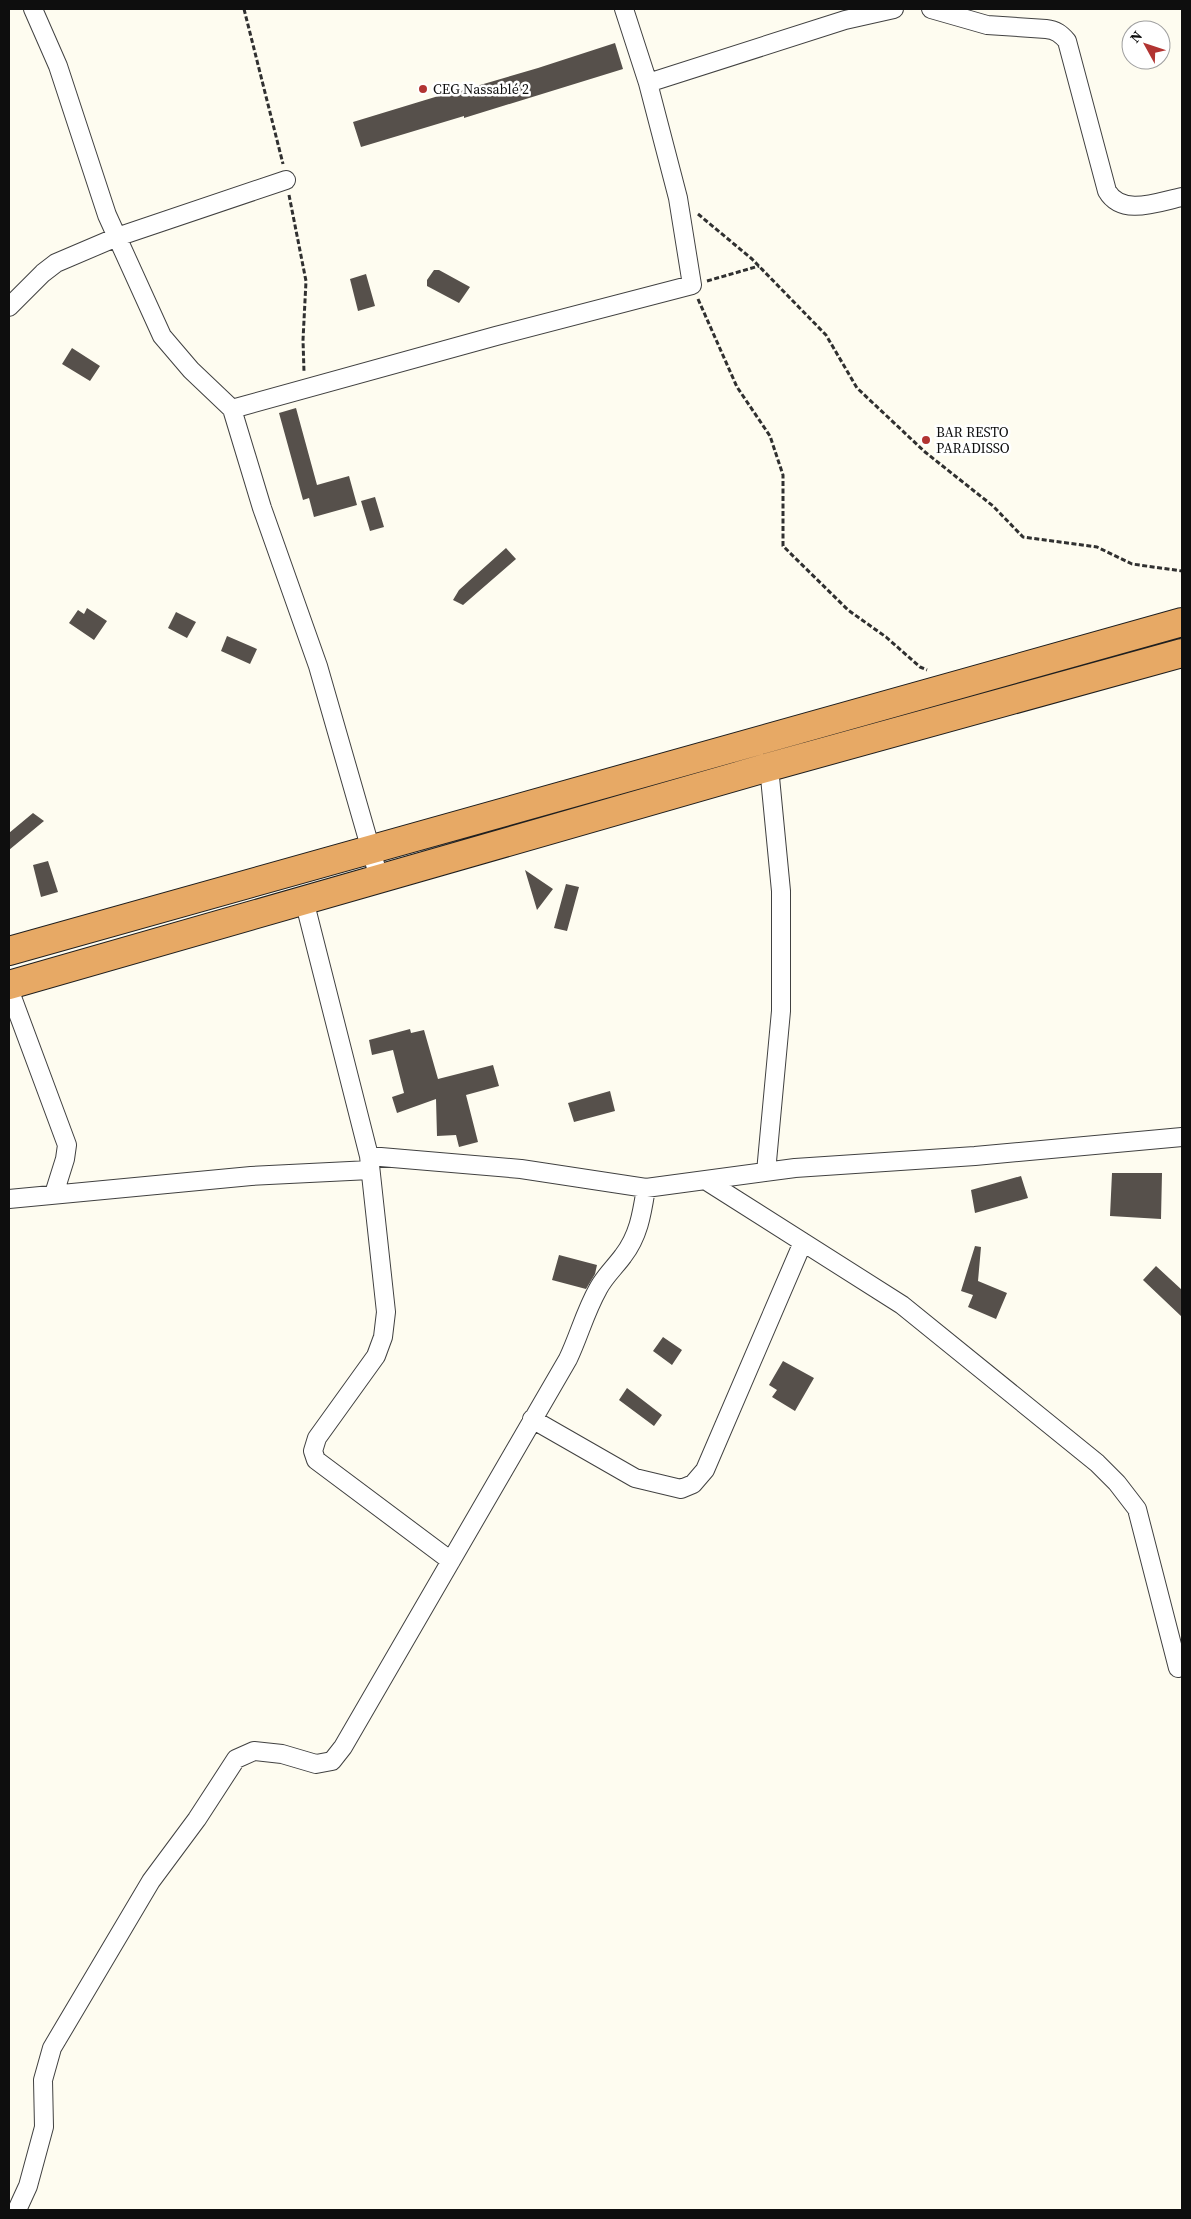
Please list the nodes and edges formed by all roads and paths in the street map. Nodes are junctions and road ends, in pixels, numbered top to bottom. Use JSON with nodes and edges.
{"nodes":[{"id":1,"x":33,"y":9,"type":"edge"},
{"id":2,"x":624,"y":9,"type":"edge"},
{"id":3,"x":894,"y":9,"type":"edge"},
{"id":4,"x":932,"y":9,"type":"edge"},
{"id":5,"x":648,"y":83,"type":"junction"},
{"id":6,"x":286,"y":180,"type":"dead end"},
{"id":7,"x":678,"y":198,"type":"junction"},
{"id":8,"x":1182,"y":198,"type":"edge"},
{"id":9,"x":116,"y":237,"type":"junction"},
{"id":10,"x":759,"y":266,"type":"junction"},
{"id":11,"x":692,"y":285,"type":"junction"},
{"id":12,"x":9,"y":307,"type":"edge"},
{"id":13,"x":232,"y":409,"type":"junction"},
{"id":14,"x":1182,"y":571,"type":"edge"},
{"id":15,"x":1182,"y":622,"type":"edge"},
{"id":16,"x":1182,"y":653,"type":"edge"},
{"id":17,"x":933,"y":672,"type":"dead end"},
{"id":18,"x":769,"y":767,"type":"junction"},
{"id":19,"x":370,"y":850,"type":"junction"},
{"id":20,"x":379,"y":878,"type":"junction"},
{"id":21,"x":304,"y":900,"type":"junction"},
{"id":22,"x":9,"y":951,"type":"edge"},
{"id":23,"x":9,"y":985,"type":"edge"},
{"id":24,"x":9,"y":989,"type":"edge"},
{"id":25,"x":1182,"y":1138,"type":"edge"},
{"id":26,"x":370,"y":1163,"type":"junction"},
{"id":27,"x":766,"y":1172,"type":"junction"},
{"id":28,"x":705,"y":1180,"type":"junction"},
{"id":29,"x":646,"y":1188,"type":"junction"},
{"id":30,"x":54,"y":1194,"type":"junction"},
{"id":31,"x":9,"y":1199,"type":"edge"},
{"id":32,"x":803,"y":1242,"type":"junction"},
{"id":33,"x":532,"y":1419,"type":"junction"},
{"id":34,"x":450,"y":1561,"type":"junction"},
{"id":35,"x":1178,"y":1668,"type":"dead end"},
{"id":36,"x":17,"y":2210,"type":"edge"}],
"edges":[{"from":1,"to":9,"type":"street"},
{"from":2,"to":5,"type":"street"},
{"from":3,"to":5,"type":"street"},
{"from":4,"to":8,"type":"street"},
{"from":5,"to":7,"type":"street"},
{"from":6,"to":9,"type":"street"},
{"from":7,"to":10,"type":"path"},
{"from":7,"to":11,"type":"street"},
{"from":9,"to":12,"type":"street"},
{"from":9,"to":13,"type":"street"},
{"from":10,"to":11,"type":"path"},
{"from":10,"to":14,"type":"path"},
{"from":11,"to":13,"type":"street"},
{"from":11,"to":17,"type":"path"},
{"from":13,"to":19,"type":"street"},
{"from":15,"to":19,"type":"highway"},
{"from":16,"to":18,"type":"highway"},
{"from":18,"to":20,"type":"highway"},
{"from":18,"to":27,"type":"street"},
{"from":19,"to":20,"type":"street"},
{"from":19,"to":22,"type":"highway"},
{"from":20,"to":21,"type":"highway"},
{"from":21,"to":23,"type":"highway"},
{"from":21,"to":26,"type":"street"},
{"from":24,"to":30,"type":"street"},
{"from":25,"to":27,"type":"street"},
{"from":26,"to":29,"type":"street"},
{"from":26,"to":30,"type":"street"},
{"from":26,"to":34,"type":"street"},
{"from":27,"to":28,"type":"street"},
{"from":28,"to":29,"type":"street"},
{"from":28,"to":32,"type":"street"},
{"from":29,"to":33,"type":"street"},
{"from":30,"to":31,"type":"street"},
{"from":32,"to":33,"type":"street"},
{"from":32,"to":35,"type":"street"},
{"from":33,"to":34,"type":"street"},
{"from":34,"to":36,"type":"street"}]}
